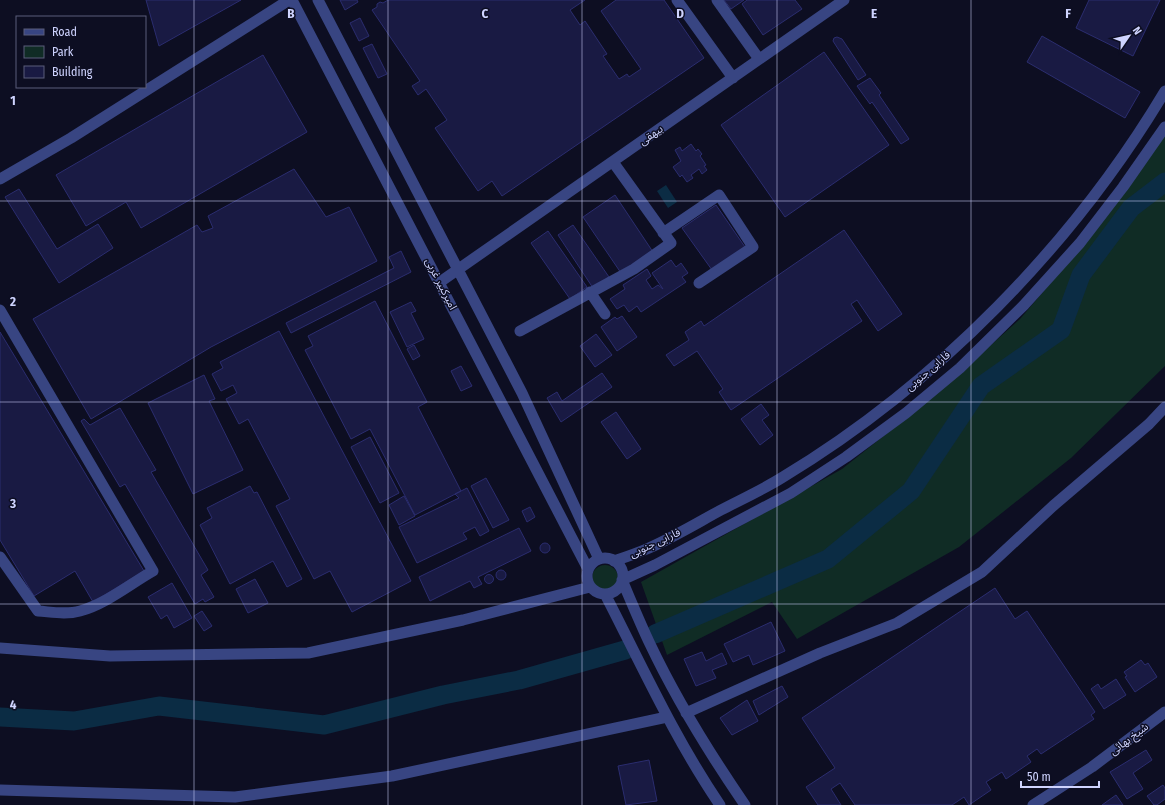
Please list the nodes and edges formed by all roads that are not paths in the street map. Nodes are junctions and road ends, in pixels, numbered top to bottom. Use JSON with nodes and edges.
{"nodes":[{"id":1,"x":288,"y":0,"type":"edge"},
{"id":2,"x":292,"y":0,"type":"edge"},
{"id":3,"x":318,"y":0,"type":"edge"},
{"id":4,"x":677,"y":0,"type":"edge"},
{"id":5,"x":717,"y":0,"type":"edge"},
{"id":6,"x":844,"y":0,"type":"edge"},
{"id":7,"x":759,"y":60,"type":"junction"},
{"id":8,"x":733,"y":78,"type":"junction"},
{"id":9,"x":1165,"y":91,"type":"edge"},
{"id":10,"x":1165,"y":127,"type":"edge"},
{"id":11,"x":613,"y":162,"type":"junction"},
{"id":12,"x":0,"y":179,"type":"edge"},
{"id":13,"x":663,"y":233,"type":"junction"},
{"id":14,"x":458,"y":270,"type":"junction"},
{"id":15,"x":440,"y":282,"type":"junction"},
{"id":16,"x":699,"y":283,"type":"dead end"},
{"id":17,"x":590,"y":292,"type":"junction"},
{"id":18,"x":0,"y":310,"type":"edge"},
{"id":19,"x":605,"y":314,"type":"dead end"},
{"id":20,"x":520,"y":331,"type":"dead end"},
{"id":21,"x":1165,"y":407,"type":"edge"},
{"id":22,"x":0,"y":557,"type":"edge"},
{"id":23,"x":599,"y":559,"type":"junction"},
{"id":24,"x":614,"y":561,"type":"junction"},
{"id":25,"x":588,"y":569,"type":"junction"},
{"id":26,"x":622,"y":580,"type":"junction"},
{"id":27,"x":590,"y":586,"type":"junction"},
{"id":28,"x":605,"y":594,"type":"junction"},
{"id":29,"x":0,"y":648,"type":"edge"},
{"id":30,"x":1165,"y":712,"type":"edge"},
{"id":31,"x":686,"y":713,"type":"junction"},
{"id":32,"x":667,"y":716,"type":"junction"},
{"id":33,"x":0,"y":790,"type":"edge"},
{"id":34,"x":720,"y":805,"type":"edge"},
{"id":35,"x":745,"y":805,"type":"edge"},
{"id":36,"x":1033,"y":805,"type":"edge"}],
"edges":[{"from":1,"to":12,"type":"street"},
{"from":2,"to":15,"type":"street","name":"امیرکبیر غربی"},
{"from":3,"to":14,"type":"street","name":"امیرکبیر غربی"},
{"from":4,"to":8,"type":"street"},
{"from":5,"to":7,"type":"street"},
{"from":6,"to":7,"type":"street","name":"بیهقی"},
{"from":7,"to":8,"type":"street","name":"بیهقی"},
{"from":8,"to":11,"type":"street","name":"بیهقی"},
{"from":9,"to":24,"type":"street","name":"فارابی جنوبی"},
{"from":10,"to":26,"type":"street","name":"فارابی جنوبی"},
{"from":11,"to":13,"type":"street"},
{"from":11,"to":14,"type":"street","name":"بیهقی"},
{"from":13,"to":16,"type":"street"},
{"from":13,"to":17,"type":"street"},
{"from":14,"to":15,"type":"street","name":"بیهقی"},
{"from":14,"to":23,"type":"street","name":"امیرکبیر غربی"},
{"from":15,"to":25,"type":"street","name":"امیرکبیر غربی"},
{"from":17,"to":19,"type":"street"},
{"from":17,"to":20,"type":"street"},
{"from":18,"to":22,"type":"street"},
{"from":21,"to":31,"type":"street"},
{"from":23,"to":24,"type":"street"},
{"from":23,"to":25,"type":"street"},
{"from":24,"to":26,"type":"street"},
{"from":25,"to":27,"type":"street"},
{"from":26,"to":28,"type":"street"},
{"from":26,"to":31,"type":"street"},
{"from":27,"to":28,"type":"street"},
{"from":27,"to":29,"type":"street"},
{"from":28,"to":32,"type":"street"},
{"from":30,"to":36,"type":"street","name":"شیخ بهائی"},
{"from":31,"to":35,"type":"street"},
{"from":32,"to":33,"type":"street"},
{"from":32,"to":34,"type":"street"}]}
